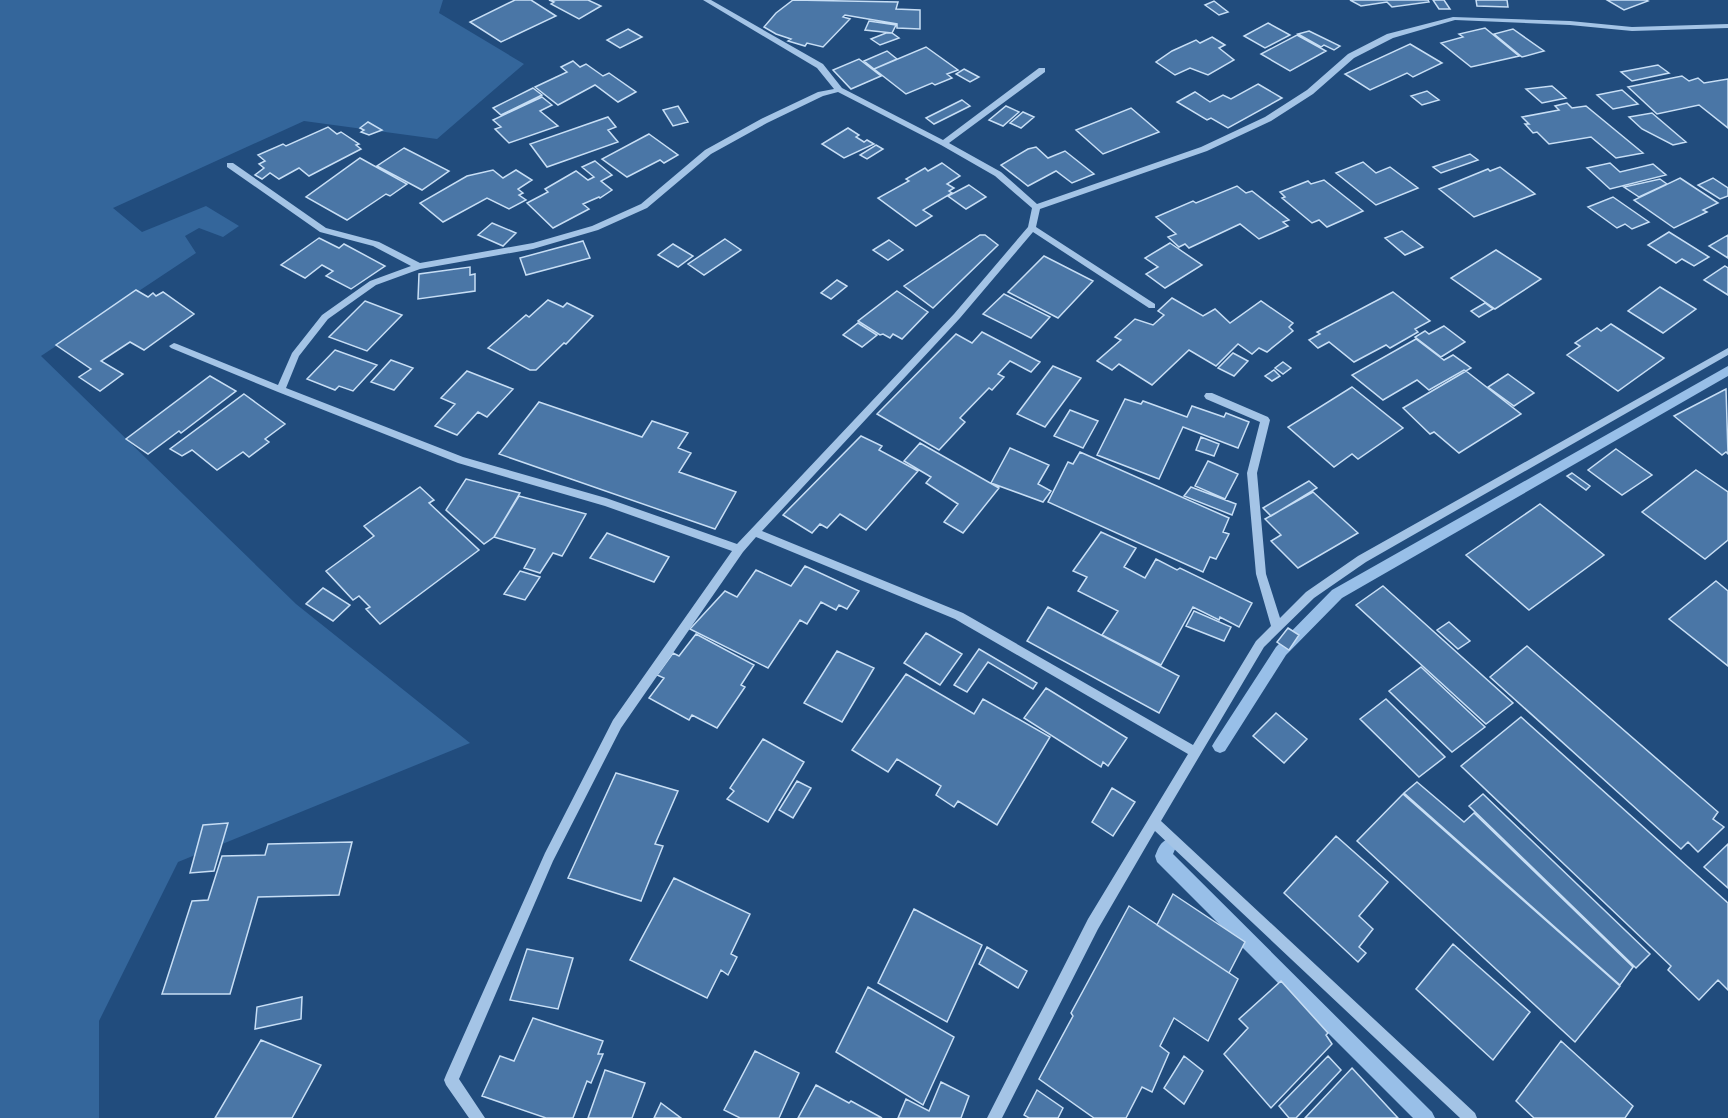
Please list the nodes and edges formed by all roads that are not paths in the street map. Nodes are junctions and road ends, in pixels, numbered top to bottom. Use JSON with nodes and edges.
{"nodes":[{"id":1,"x":706,"y":0,"type":"edge"},
{"id":2,"x":1728,"y":26,"type":"edge"},
{"id":3,"x":1042,"y":70,"type":"dead end"},
{"id":4,"x":839,"y":90,"type":"junction"},
{"id":5,"x":944,"y":143,"type":"junction"},
{"id":6,"x":230,"y":165,"type":"dead end"},
{"id":7,"x":1035,"y":207,"type":"junction"},
{"id":8,"x":1032,"y":228,"type":"junction"},
{"id":9,"x":419,"y":266,"type":"junction"},
{"id":10,"x":1152,"y":306,"type":"dead end"},
{"id":11,"x":174,"y":346,"type":"dead end"},
{"id":12,"x":1728,"y":351,"type":"edge"},
{"id":13,"x":282,"y":390,"type":"junction"},
{"id":14,"x":1209,"y":396,"type":"dead end"},
{"id":15,"x":754,"y":532,"type":"junction"},
{"id":16,"x":739,"y":549,"type":"junction"},
{"id":17,"x":1277,"y":627,"type":"junction"},
{"id":18,"x":1195,"y":752,"type":"junction"},
{"id":19,"x":1154,"y":822,"type":"junction"},
{"id":20,"x":478,"y":1118,"type":"edge"},
{"id":21,"x":994,"y":1118,"type":"edge"},
{"id":22,"x":1470,"y":1118,"type":"edge"}],
"edges":[{"from":1,"to":4,"type":"street"},
{"from":2,"to":7,"type":"street"},
{"from":3,"to":5,"type":"street"},
{"from":4,"to":5,"type":"street"},
{"from":4,"to":9,"type":"street"},
{"from":5,"to":7,"type":"street"},
{"from":6,"to":9,"type":"street"},
{"from":7,"to":8,"type":"street"},
{"from":8,"to":10,"type":"street"},
{"from":8,"to":15,"type":"street"},
{"from":9,"to":13,"type":"street"},
{"from":11,"to":13,"type":"street"},
{"from":12,"to":17,"type":"street"},
{"from":13,"to":16,"type":"street"},
{"from":14,"to":17,"type":"street"},
{"from":15,"to":16,"type":"street"},
{"from":15,"to":18,"type":"street"},
{"from":16,"to":20,"type":"street"},
{"from":17,"to":18,"type":"street"},
{"from":18,"to":19,"type":"street"},
{"from":19,"to":21,"type":"street"},
{"from":19,"to":22,"type":"street"}]}
